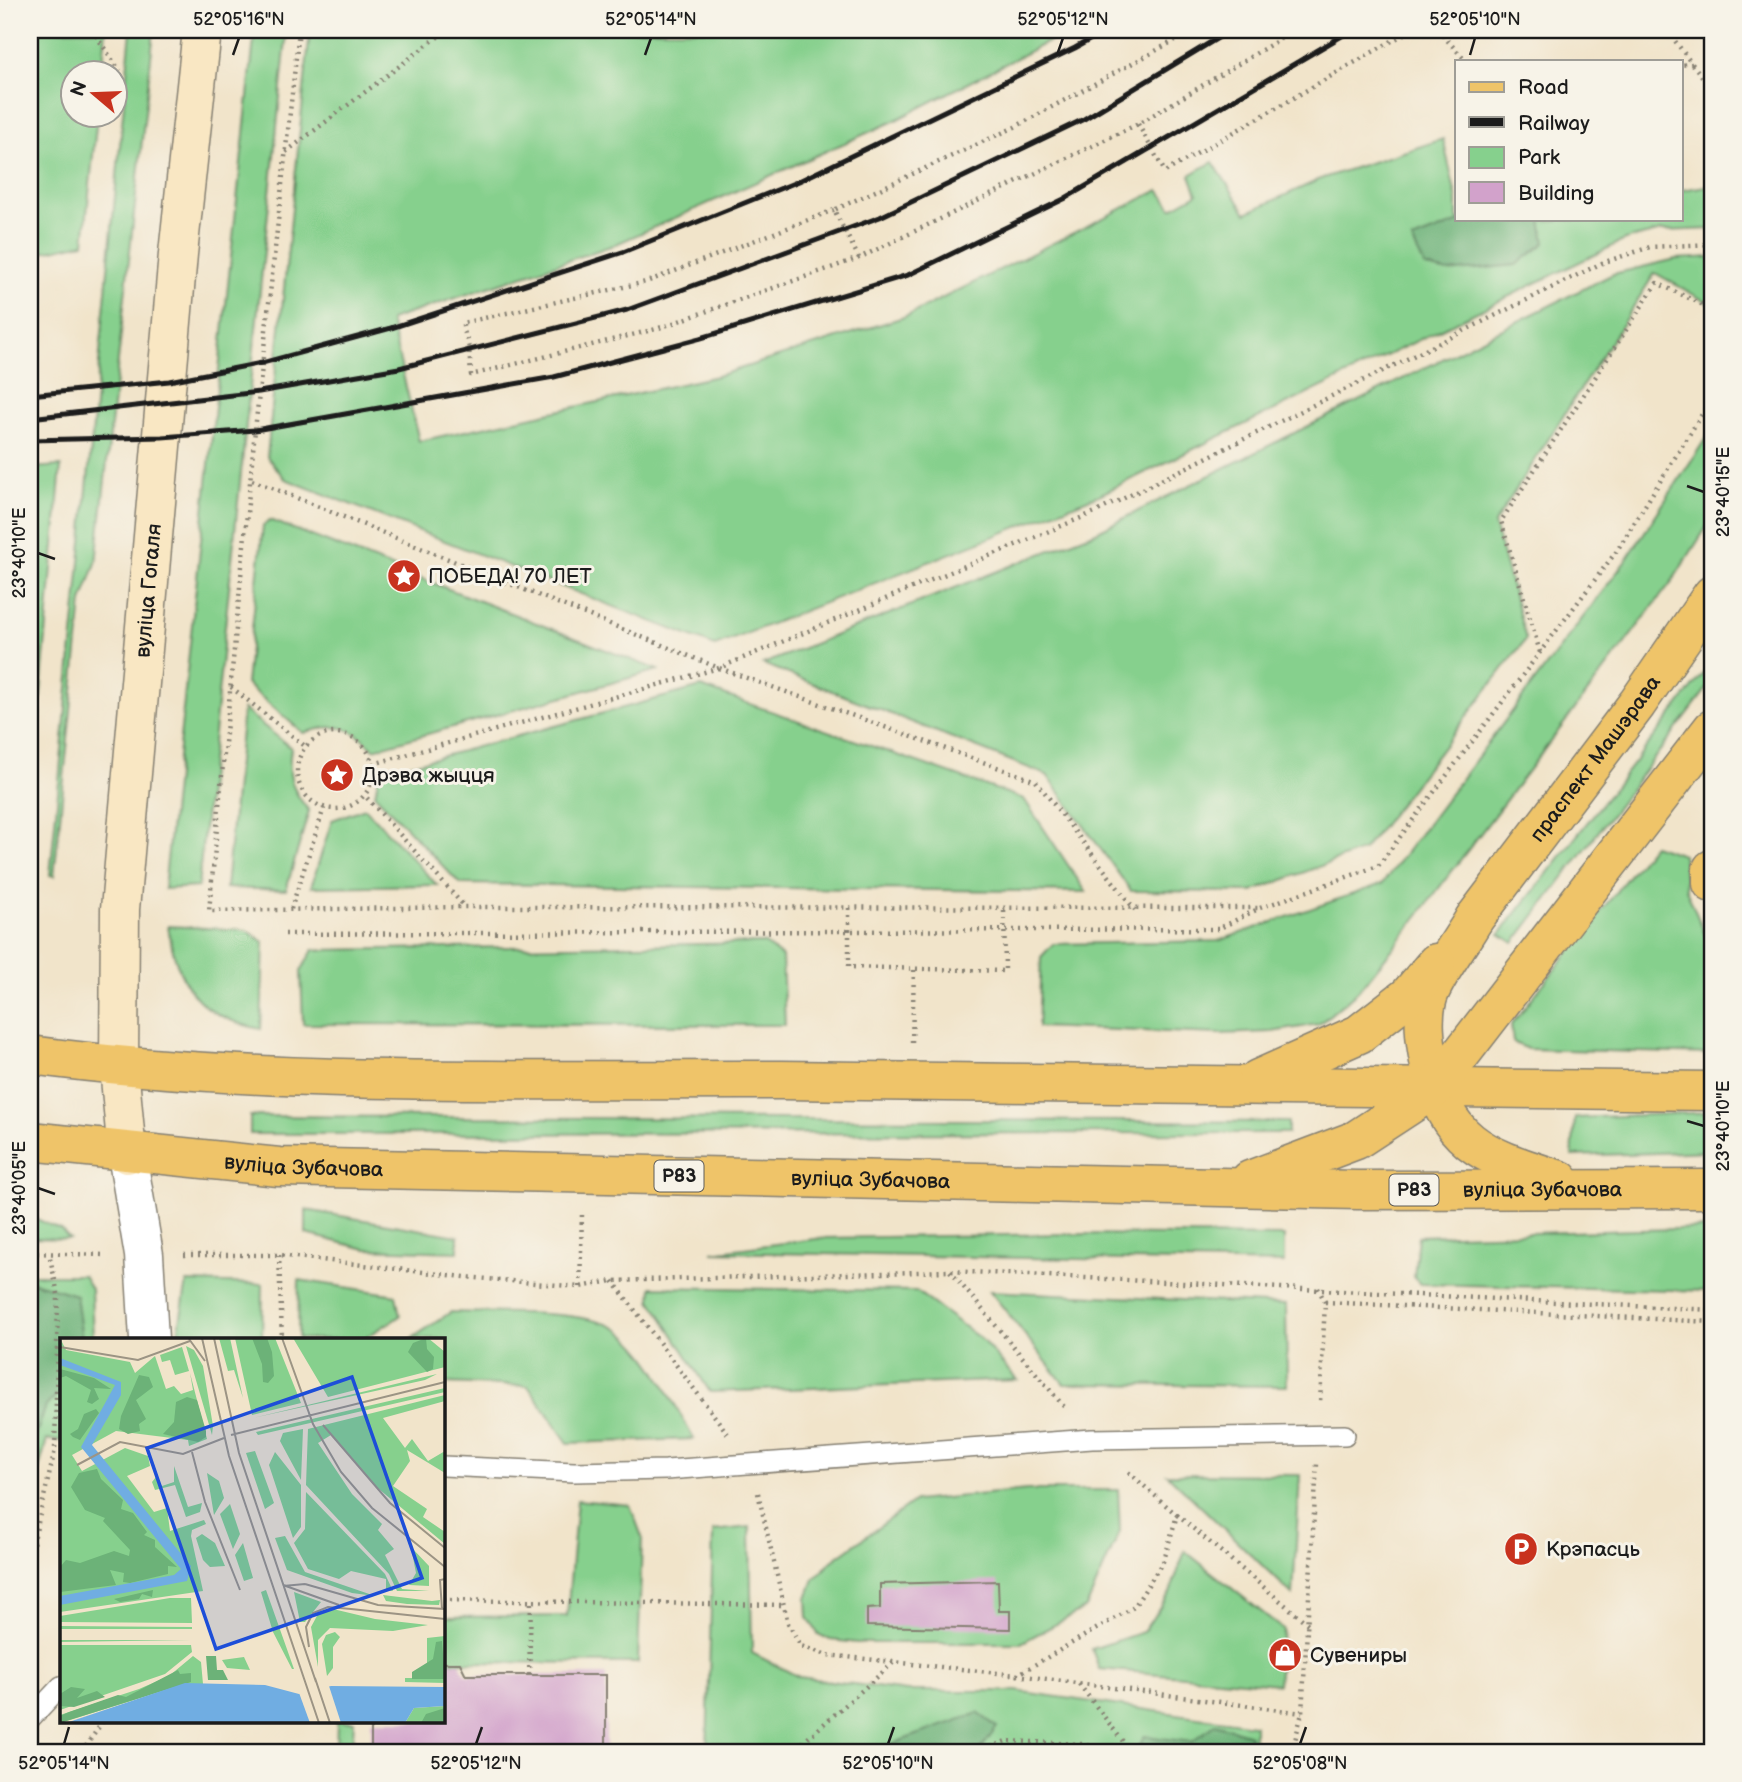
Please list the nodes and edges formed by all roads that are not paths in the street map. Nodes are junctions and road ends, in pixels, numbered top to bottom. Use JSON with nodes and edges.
{"nodes":[{"id":1,"x":202,"y":30,"type":"edge"},
{"id":2,"x":1712,"y":595,"type":"edge"},
{"id":3,"x":1712,"y":729,"type":"edge"},
{"id":4,"x":1712,"y":869,"type":"edge"},
{"id":5,"x":1712,"y":883,"type":"edge"},
{"id":6,"x":1474,"y":919,"type":"junction"},
{"id":7,"x":30,"y":1055,"type":"edge"},
{"id":8,"x":119,"y":1067,"type":"junction"},
{"id":9,"x":1248,"y":1083,"type":"junction"},
{"id":10,"x":1434,"y":1089,"type":"junction"},
{"id":11,"x":1712,"y":1091,"type":"edge"},
{"id":12,"x":30,"y":1141,"type":"edge"},
{"id":13,"x":127,"y":1154,"type":"junction"},
{"id":14,"x":1232,"y":1187,"type":"junction"},
{"id":15,"x":1712,"y":1189,"type":"edge"},
{"id":16,"x":1595,"y":1191,"type":"junction"},
{"id":17,"x":149,"y":1338,"type":"edge"},
{"id":18,"x":1345,"y":1435,"type":"dead end"},
{"id":19,"x":444,"y":1466,"type":"edge"},
{"id":20,"x":60,"y":1687,"type":"edge"},
{"id":21,"x":30,"y":1719,"type":"edge"}],
"edges":[{"from":1,"to":8,"type":"main road","name":"вуліца Гогаля"},
{"from":2,"to":6,"type":"main road","name":"праспект Машэрава"},
{"from":3,"to":10,"type":"main road"},
{"from":4,"to":5,"type":"main road"},
{"from":6,"to":9,"type":"main road"},
{"from":6,"to":10,"type":"main road"},
{"from":7,"to":8,"type":"main road"},
{"from":8,"to":9,"type":"main road"},
{"from":8,"to":13,"type":"main road","name":"вуліца Гогаля"},
{"from":9,"to":10,"type":"main road"},
{"from":10,"to":11,"type":"main road"},
{"from":10,"to":14,"type":"main road"},
{"from":10,"to":16,"type":"main road"},
{"from":12,"to":13,"type":"main road","name":"вуліца Зубачова","number":"Р83"},
{"from":13,"to":14,"type":"main road","name":"вуліца Зубачова","number":"Р83"},
{"from":13,"to":17,"type":"street"},
{"from":14,"to":16,"type":"main road","name":"вуліца Зубачова","number":"Р83"},
{"from":15,"to":16,"type":"main road","name":"вуліца Зубачова","number":"Р83"},
{"from":18,"to":19,"type":"lane"},
{"from":20,"to":21,"type":"lane"}]}
